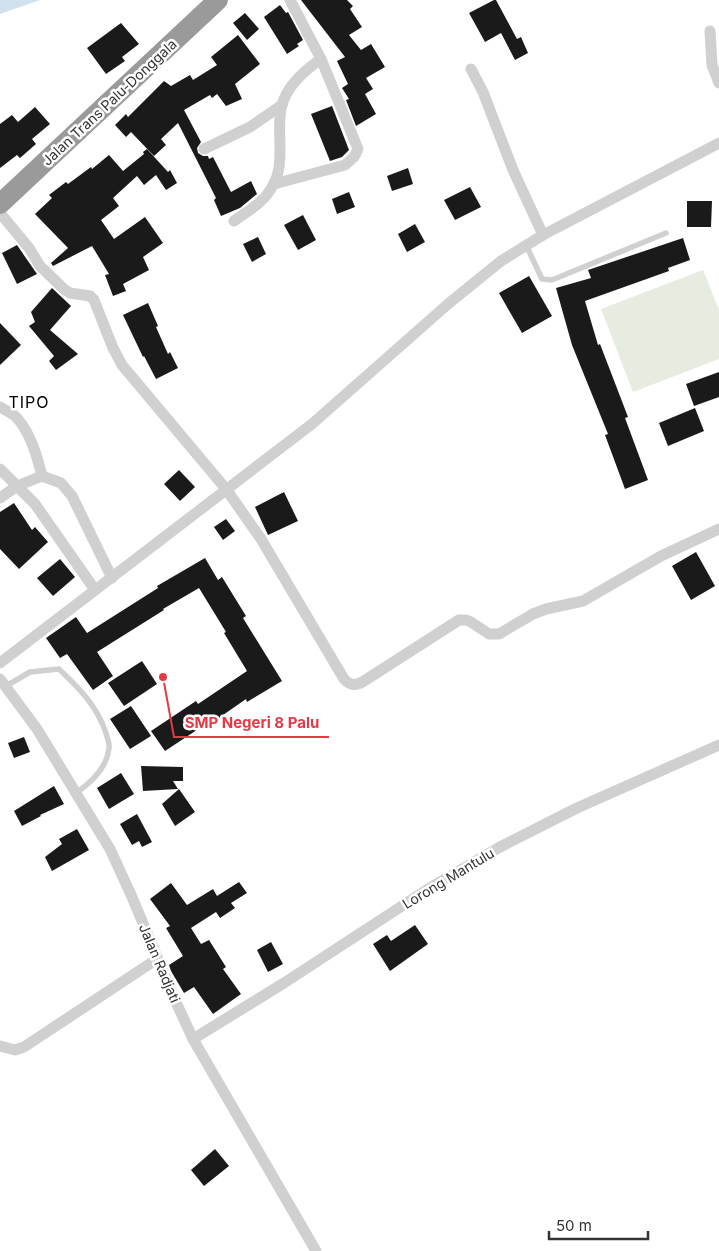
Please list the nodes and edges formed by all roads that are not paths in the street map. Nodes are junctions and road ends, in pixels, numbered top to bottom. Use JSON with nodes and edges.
{"nodes":[{"id":1,"x":218,"y":0,"type":"edge"},
{"id":2,"x":290,"y":0,"type":"edge"},
{"id":3,"x":710,"y":31,"type":"dead end"},
{"id":4,"x":321,"y":58,"type":"junction"},
{"id":5,"x":471,"y":69,"type":"dead end"},
{"id":6,"x":719,"y":83,"type":"edge"},
{"id":7,"x":282,"y":105,"type":"junction"},
{"id":8,"x":719,"y":142,"type":"edge"},
{"id":9,"x":204,"y":149,"type":"dead end"},
{"id":10,"x":274,"y":184,"type":"junction"},
{"id":11,"x":0,"y":204,"type":"edge"},
{"id":12,"x":0,"y":213,"type":"edge"},
{"id":13,"x":234,"y":221,"type":"dead end"},
{"id":14,"x":666,"y":232,"type":"dead end"},
{"id":15,"x":543,"y":235,"type":"junction"},
{"id":16,"x":526,"y":245,"type":"junction"},
{"id":17,"x":0,"y":407,"type":"edge"},
{"id":18,"x":0,"y":469,"type":"edge"},
{"id":19,"x":42,"y":476,"type":"junction"},
{"id":20,"x":17,"y":486,"type":"junction"},
{"id":21,"x":226,"y":489,"type":"junction"},
{"id":22,"x":0,"y":498,"type":"edge"},
{"id":23,"x":719,"y":528,"type":"edge"},
{"id":24,"x":112,"y":578,"type":"junction"},
{"id":25,"x":95,"y":590,"type":"junction"},
{"id":26,"x":0,"y":663,"type":"edge"},
{"id":27,"x":3,"y":682,"type":"edge"},
{"id":28,"x":719,"y":745,"type":"edge"},
{"id":29,"x":76,"y":793,"type":"junction"},
{"id":30,"x":157,"y":959,"type":"junction"},
{"id":31,"x":193,"y":1039,"type":"junction"},
{"id":32,"x":0,"y":1046,"type":"edge"},
{"id":33,"x":316,"y":1251,"type":"edge"}],
"edges":[{"from":1,"to":11,"type":"highway","name":"Jalan Trans Palu-Donggala"},
{"from":2,"to":4,"type":"street"},
{"from":3,"to":6,"type":"street"},
{"from":4,"to":7,"type":"street"},
{"from":4,"to":10,"type":"street"},
{"from":5,"to":15,"type":"street"},
{"from":7,"to":9,"type":"street"},
{"from":7,"to":10,"type":"street"},
{"from":8,"to":15,"type":"street"},
{"from":10,"to":13,"type":"street"},
{"from":12,"to":21,"type":"street"},
{"from":14,"to":16,"type":"lane"},
{"from":15,"to":16,"type":"street"},
{"from":16,"to":21,"type":"street"},
{"from":17,"to":19,"type":"street"},
{"from":18,"to":20,"type":"street"},
{"from":19,"to":20,"type":"street"},
{"from":19,"to":24,"type":"street"},
{"from":20,"to":22,"type":"street"},
{"from":20,"to":25,"type":"street"},
{"from":21,"to":23,"type":"street"},
{"from":21,"to":24,"type":"street"},
{"from":24,"to":25,"type":"street"},
{"from":25,"to":26,"type":"street"},
{"from":27,"to":29,"type":"street","name":"Jalan Radjati"},
{"from":27,"to":29,"type":"lane"},
{"from":28,"to":31,"type":"street","name":"Lorong Mantulu"},
{"from":29,"to":30,"type":"street","name":"Jalan Radjati"},
{"from":30,"to":31,"type":"street","name":"Jalan Radjati"},
{"from":30,"to":32,"type":"street"},
{"from":31,"to":33,"type":"street","name":"Jalan Radjati"}]}
